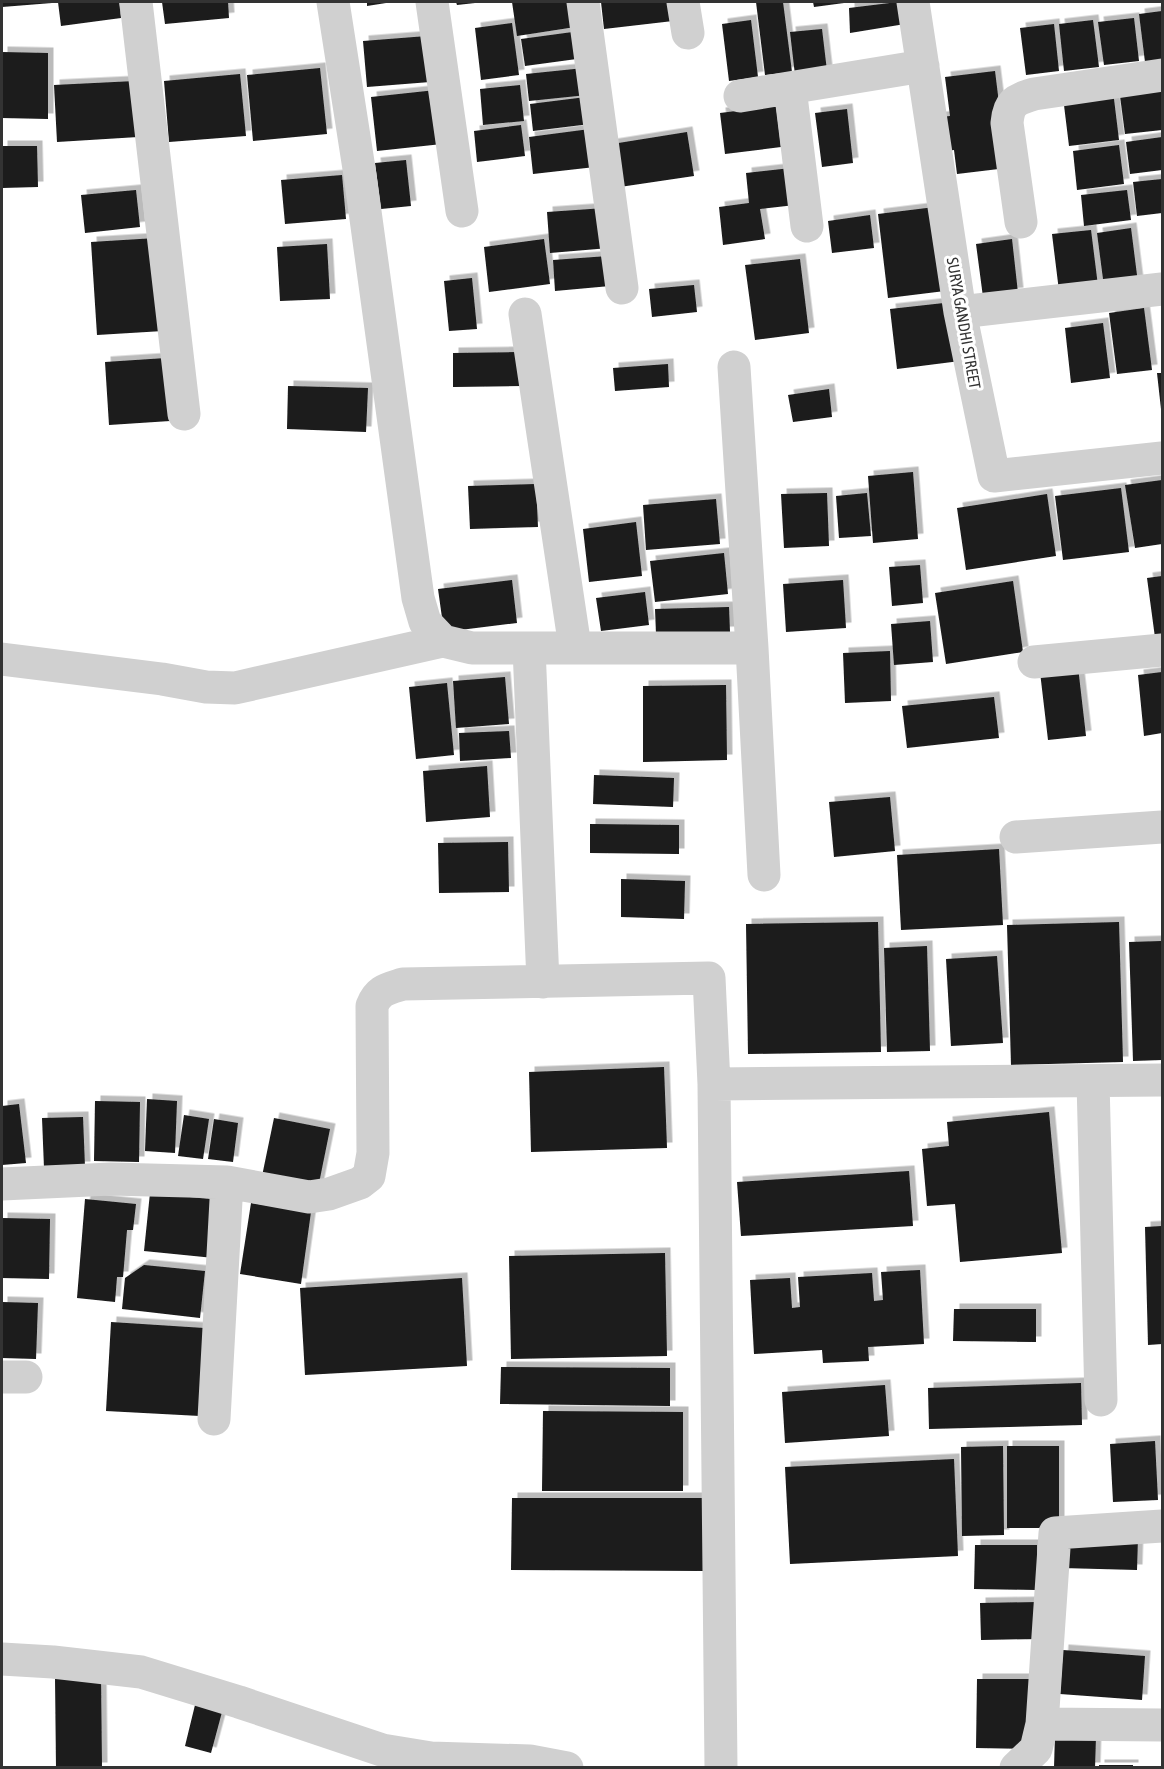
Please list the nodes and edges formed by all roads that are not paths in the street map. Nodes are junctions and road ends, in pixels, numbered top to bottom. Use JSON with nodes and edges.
{"nodes":[{"id":1,"x":136,"y":2,"type":"edge"},
{"id":2,"x":333,"y":2,"type":"edge"},
{"id":3,"x":432,"y":2,"type":"edge"},
{"id":4,"x":583,"y":2,"type":"edge"},
{"id":5,"x":913,"y":2,"type":"edge"},
{"id":6,"x":923,"y":66,"type":"junction"},
{"id":7,"x":1162,"y":75,"type":"edge"},
{"id":8,"x":790,"y":88,"type":"junction"},
{"id":9,"x":740,"y":96,"type":"dead end"},
{"id":10,"x":462,"y":211,"type":"dead end"},
{"id":11,"x":1021,"y":222,"type":"dead end"},
{"id":12,"x":807,"y":226,"type":"dead end"},
{"id":13,"x":622,"y":288,"type":"dead end"},
{"id":14,"x":1162,"y":289,"type":"edge"},
{"id":15,"x":960,"y":312,"type":"junction"},
{"id":16,"x":525,"y":314,"type":"dead end"},
{"id":17,"x":734,"y":367,"type":"dead end"},
{"id":18,"x":184,"y":414,"type":"dead end"},
{"id":19,"x":1162,"y":458,"type":"edge"},
{"id":20,"x":443,"y":641,"type":"junction"},
{"id":21,"x":575,"y":647,"type":"junction"},
{"id":22,"x":529,"y":648,"type":"junction"},
{"id":23,"x":752,"y":648,"type":"junction"},
{"id":24,"x":1162,"y":650,"type":"edge"},
{"id":25,"x":2,"y":659,"type":"edge"},
{"id":26,"x":1034,"y":662,"type":"dead end"},
{"id":27,"x":1162,"y":827,"type":"edge"},
{"id":28,"x":1016,"y":837,"type":"dead end"},
{"id":29,"x":764,"y":875,"type":"dead end"},
{"id":30,"x":543,"y":982,"type":"junction"},
{"id":31,"x":1162,"y":1080,"type":"edge"},
{"id":32,"x":1093,"y":1081,"type":"junction"},
{"id":33,"x":714,"y":1084,"type":"junction"},
{"id":34,"x":226,"y":1182,"type":"junction"},
{"id":35,"x":2,"y":1184,"type":"edge"},
{"id":36,"x":1101,"y":1400,"type":"dead end"},
{"id":37,"x":214,"y":1419,"type":"dead end"},
{"id":38,"x":1162,"y":1526,"type":"edge"},
{"id":39,"x":2,"y":1659,"type":"edge"},
{"id":40,"x":1042,"y":1724,"type":"junction"},
{"id":41,"x":1162,"y":1725,"type":"edge"},
{"id":42,"x":1021,"y":1765,"type":"edge"},
{"id":43,"x":567,"y":1767,"type":"edge"},
{"id":44,"x":721,"y":1767,"type":"edge"}],
"edges":[{"from":1,"to":18,"type":"street"},
{"from":2,"to":20,"type":"street"},
{"from":3,"to":10,"type":"street"},
{"from":4,"to":13,"type":"street"},
{"from":5,"to":6,"type":"street","name":"SURYA GANDHI STREET"},
{"from":6,"to":8,"type":"street"},
{"from":6,"to":15,"type":"street","name":"SURYA GANDHI STREET"},
{"from":7,"to":11,"type":"street"},
{"from":8,"to":9,"type":"street"},
{"from":8,"to":12,"type":"street"},
{"from":14,"to":15,"type":"street"},
{"from":15,"to":19,"type":"street","name":"SURYA GANDHI STREET"},
{"from":16,"to":21,"type":"street"},
{"from":17,"to":23,"type":"street"},
{"from":20,"to":22,"type":"street"},
{"from":20,"to":25,"type":"street"},
{"from":21,"to":22,"type":"street"},
{"from":21,"to":23,"type":"street"},
{"from":22,"to":30,"type":"street"},
{"from":23,"to":29,"type":"street"},
{"from":24,"to":26,"type":"street"},
{"from":27,"to":28,"type":"street"},
{"from":30,"to":33,"type":"street"},
{"from":30,"to":34,"type":"street"},
{"from":31,"to":32,"type":"street"},
{"from":32,"to":33,"type":"street"},
{"from":32,"to":36,"type":"street"},
{"from":33,"to":44,"type":"street"},
{"from":34,"to":35,"type":"street"},
{"from":34,"to":37,"type":"street"},
{"from":38,"to":40,"type":"street"},
{"from":39,"to":43,"type":"street"},
{"from":40,"to":41,"type":"street"},
{"from":40,"to":42,"type":"street"}]}
